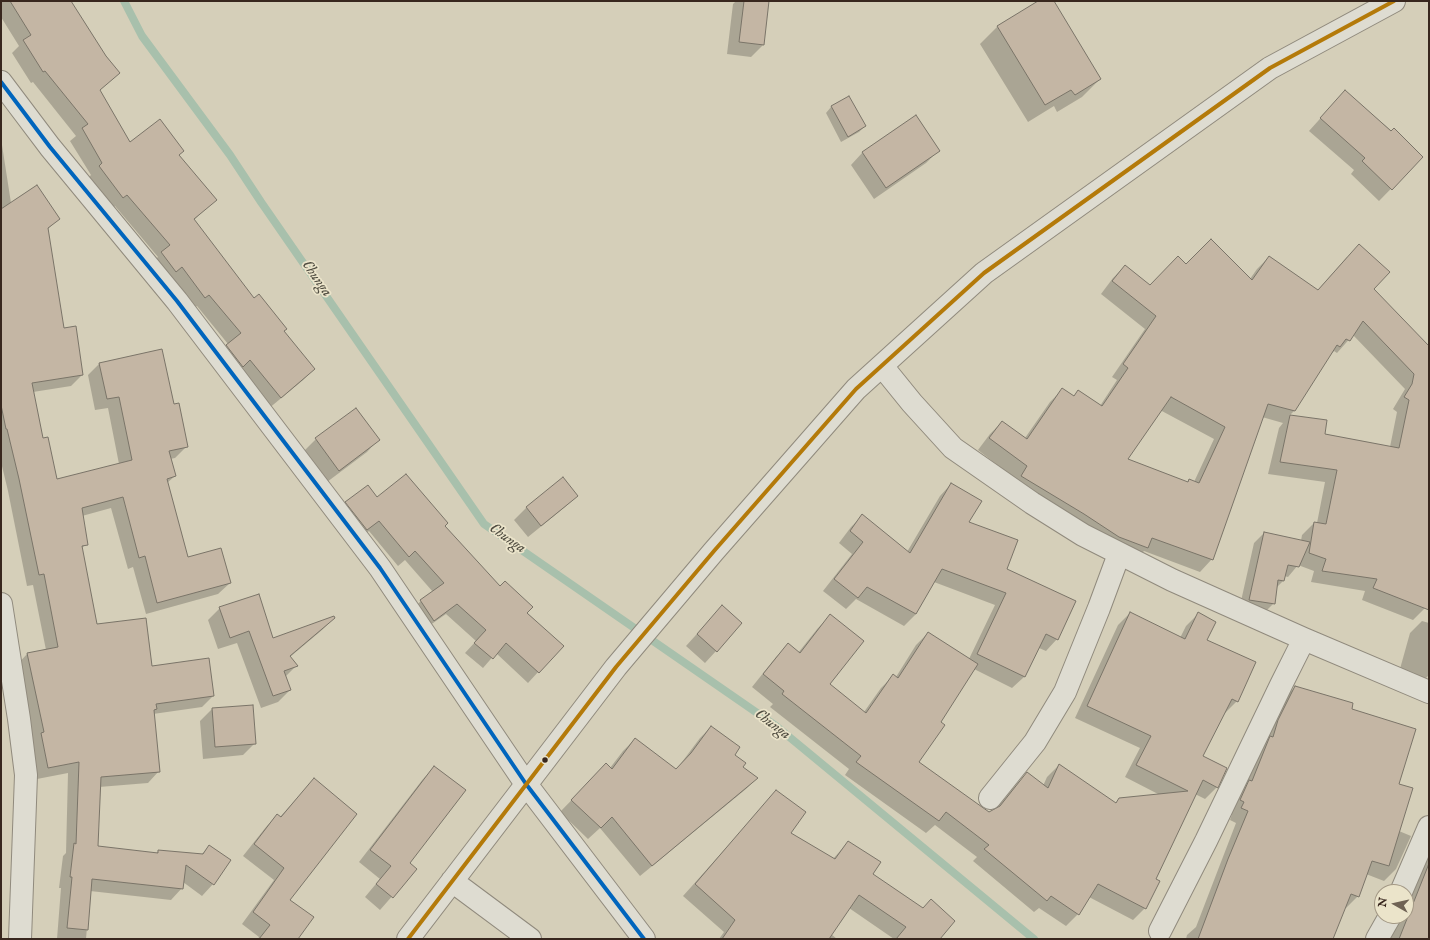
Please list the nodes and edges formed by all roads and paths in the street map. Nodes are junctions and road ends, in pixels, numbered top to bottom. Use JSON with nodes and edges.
{"nodes":[{"id":1,"x":1394,"y":1,"type":"edge"},
{"id":2,"x":1,"y":82,"type":"edge"},
{"id":3,"x":882,"y":366,"type":"junction"},
{"id":4,"x":1119,"y":554,"type":"junction"},
{"id":5,"x":1,"y":604,"type":"edge"},
{"id":6,"x":1304,"y":639,"type":"junction"},
{"id":7,"x":1429,"y":692,"type":"edge"},
{"id":8,"x":526,"y":784,"type":"junction"},
{"id":9,"x":990,"y":798,"type":"dead end"},
{"id":10,"x":1429,"y":827,"type":"edge"},
{"id":11,"x":452,"y":880,"type":"junction"},
{"id":12,"x":1405,"y":884,"type":"edge"},
{"id":13,"x":1385,"y":924,"type":"edge"},
{"id":14,"x":1160,"y":930,"type":"dead end"},
{"id":15,"x":20,"y":939,"type":"edge"},
{"id":16,"x":408,"y":939,"type":"edge"},
{"id":17,"x":530,"y":939,"type":"edge"},
{"id":18,"x":644,"y":939,"type":"edge"},
{"id":19,"x":1377,"y":939,"type":"edge"}],
"edges":[{"from":1,"to":3,"type":"street"},
{"from":2,"to":8,"type":"street"},
{"from":3,"to":4,"type":"street"},
{"from":3,"to":8,"type":"street"},
{"from":4,"to":6,"type":"street"},
{"from":4,"to":9,"type":"street"},
{"from":5,"to":15,"type":"street"},
{"from":6,"to":7,"type":"street"},
{"from":6,"to":14,"type":"street"},
{"from":8,"to":11,"type":"street"},
{"from":8,"to":18,"type":"street"},
{"from":10,"to":12,"type":"street"},
{"from":11,"to":16,"type":"street"},
{"from":11,"to":17,"type":"street"},
{"from":13,"to":19,"type":"street"}]}
